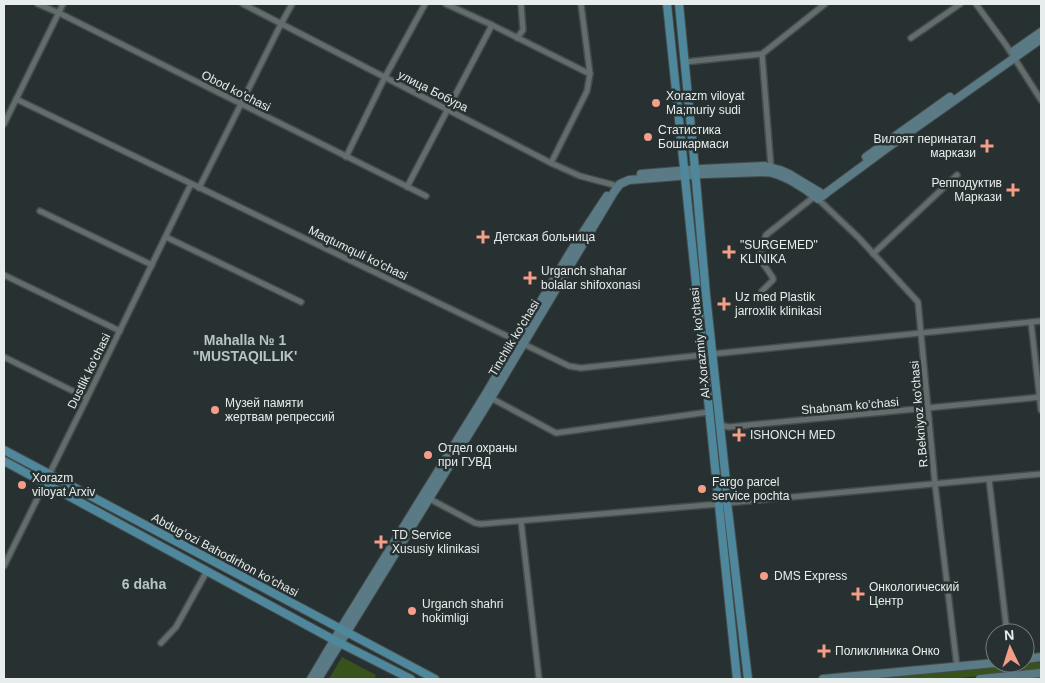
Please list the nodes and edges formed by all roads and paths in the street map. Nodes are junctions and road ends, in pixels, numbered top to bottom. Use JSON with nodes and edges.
{"nodes":[{"id":1,"x":38,"y":4,"type":"edge"},
{"id":2,"x":63,"y":4,"type":"edge"},
{"id":3,"x":243,"y":4,"type":"edge"},
{"id":4,"x":292,"y":4,"type":"edge"},
{"id":5,"x":424,"y":4,"type":"edge"},
{"id":6,"x":446,"y":4,"type":"edge"},
{"id":7,"x":521,"y":4,"type":"edge"},
{"id":8,"x":581,"y":4,"type":"edge"},
{"id":9,"x":667,"y":4,"type":"edge"},
{"id":10,"x":678,"y":4,"type":"edge"},
{"id":11,"x":825,"y":4,"type":"edge"},
{"id":12,"x":960,"y":4,"type":"edge"},
{"id":13,"x":976,"y":4,"type":"edge"},
{"id":14,"x":59,"y":13,"type":"junction"},
{"id":15,"x":281,"y":24,"type":"junction"},
{"id":16,"x":492,"y":25,"type":"junction"},
{"id":17,"x":1041,"y":32,"type":"edge"},
{"id":18,"x":517,"y":38,"type":"junction"},
{"id":19,"x":911,"y":38,"type":"dead end"},
{"id":20,"x":1041,"y":38,"type":"edge"},
{"id":21,"x":762,"y":54,"type":"junction"},
{"id":22,"x":1012,"y":56,"type":"junction"},
{"id":23,"x":685,"y":62,"type":"junction"},
{"id":24,"x":590,"y":74,"type":"junction"},
{"id":25,"x":385,"y":77,"type":"junction"},
{"id":26,"x":16,"y":99,"type":"junction"},
{"id":27,"x":1041,"y":100,"type":"edge"},
{"id":28,"x":241,"y":104,"type":"junction"},
{"id":29,"x":448,"y":110,"type":"junction"},
{"id":30,"x":4,"y":124,"type":"edge"},
{"id":31,"x":346,"y":157,"type":"junction"},
{"id":32,"x":551,"y":163,"type":"junction"},
{"id":33,"x":771,"y":167,"type":"junction"},
{"id":34,"x":696,"y":172,"type":"junction"},
{"id":35,"x":684,"y":173,"type":"junction"},
{"id":36,"x":957,"y":175,"type":"dead end"},
{"id":37,"x":191,"y":184,"type":"junction"},
{"id":38,"x":616,"y":186,"type":"junction"},
{"id":39,"x":407,"y":187,"type":"junction"},
{"id":40,"x":200,"y":188,"type":"junction"},
{"id":41,"x":819,"y":195,"type":"junction"},
{"id":42,"x":426,"y":196,"type":"dead end"},
{"id":43,"x":40,"y":212,"type":"dead end"},
{"id":44,"x":166,"y":237,"type":"junction"},
{"id":45,"x":873,"y":254,"type":"junction"},
{"id":46,"x":152,"y":265,"type":"junction"},
{"id":47,"x":4,"y":275,"type":"edge"},
{"id":48,"x":762,"y":291,"type":"dead end"},
{"id":49,"x":301,"y":302,"type":"dead end"},
{"id":50,"x":1041,"y":321,"type":"edge"},
{"id":51,"x":1031,"y":322,"type":"junction"},
{"id":52,"x":120,"y":331,"type":"junction"},
{"id":53,"x":922,"y":333,"type":"junction"},
{"id":54,"x":520,"y":342,"type":"junction"},
{"id":55,"x":712,"y":354,"type":"junction"},
{"id":56,"x":703,"y":355,"type":"junction"},
{"id":57,"x":4,"y":357,"type":"edge"},
{"id":58,"x":1040,"y":397,"type":"edge"},
{"id":59,"x":87,"y":398,"type":"junction"},
{"id":60,"x":491,"y":398,"type":"junction"},
{"id":61,"x":928,"y":409,"type":"junction"},
{"id":62,"x":1041,"y":410,"type":"edge"},
{"id":63,"x":709,"y":412,"type":"junction"},
{"id":64,"x":720,"y":425,"type":"junction"},
{"id":65,"x":4,"y":450,"type":"edge"},
{"id":66,"x":4,"y":461,"type":"edge"},
{"id":67,"x":50,"y":474,"type":"junction"},
{"id":68,"x":1041,"y":474,"type":"edge"},
{"id":69,"x":989,"y":479,"type":"junction"},
{"id":70,"x":45,"y":484,"type":"junction"},
{"id":71,"x":935,"y":484,"type":"junction"},
{"id":72,"x":426,"y":497,"type":"junction"},
{"id":73,"x":723,"y":504,"type":"junction"},
{"id":74,"x":521,"y":521,"type":"junction"},
{"id":75,"x":4,"y":566,"type":"edge"},
{"id":76,"x":207,"y":571,"type":"junction"},
{"id":77,"x":1006,"y":623,"type":"edge"},
{"id":78,"x":344,"y":632,"type":"junction"},
{"id":79,"x":337,"y":641,"type":"junction"},
{"id":80,"x":160,"y":643,"type":"dead end"},
{"id":81,"x":985,"y":664,"type":"edge"},
{"id":82,"x":957,"y":666,"type":"junction"},
{"id":83,"x":1041,"y":673,"type":"edge"},
{"id":84,"x":311,"y":679,"type":"edge"},
{"id":85,"x":318,"y":679,"type":"edge"},
{"id":86,"x":411,"y":679,"type":"edge"},
{"id":87,"x":435,"y":679,"type":"edge"},
{"id":88,"x":539,"y":679,"type":"edge"},
{"id":89,"x":737,"y":679,"type":"edge"},
{"id":90,"x":748,"y":679,"type":"edge"},
{"id":91,"x":823,"y":679,"type":"edge"},
{"id":92,"x":980,"y":679,"type":"edge"}],
"edges":[{"from":1,"to":14,"type":"street","name":"Obod ko'chasi"},
{"from":2,"to":14,"type":"street"},
{"from":3,"to":15,"type":"street","name":"улица Бобура"},
{"from":4,"to":15,"type":"street"},
{"from":5,"to":25,"type":"street"},
{"from":6,"to":16,"type":"street"},
{"from":7,"to":18,"type":"street"},
{"from":8,"to":24,"type":"street"},
{"from":9,"to":35,"type":"main road","name":"Al-Xorazmiy ko’chasi"},
{"from":10,"to":23,"type":"main road","name":"Al-Xorazmiy ko’chasi"},
{"from":11,"to":21,"type":"street"},
{"from":12,"to":19,"type":"street"},
{"from":13,"to":22,"type":"street"},
{"from":14,"to":26,"type":"street"},
{"from":14,"to":28,"type":"street","name":"Obod ko'chasi"},
{"from":15,"to":25,"type":"street","name":"улица Бобура"},
{"from":15,"to":28,"type":"street"},
{"from":16,"to":18,"type":"street"},
{"from":16,"to":29,"type":"street"},
{"from":17,"to":22,"type":"main road"},
{"from":18,"to":24,"type":"street"},
{"from":20,"to":22,"type":"main road"},
{"from":21,"to":23,"type":"street"},
{"from":21,"to":33,"type":"street"},
{"from":22,"to":27,"type":"street"},
{"from":22,"to":41,"type":"main road"},
{"from":23,"to":34,"type":"main road","name":"Al-Xorazmiy ko’chasi"},
{"from":24,"to":32,"type":"street"},
{"from":25,"to":29,"type":"street","name":"улица Бобура"},
{"from":25,"to":31,"type":"street"},
{"from":26,"to":30,"type":"street"},
{"from":26,"to":37,"type":"street","name":"Maqtumquli ko'chasi"},
{"from":28,"to":31,"type":"street","name":"Obod ko'chasi"},
{"from":28,"to":40,"type":"street"},
{"from":29,"to":32,"type":"street","name":"улица Бобура"},
{"from":29,"to":39,"type":"street"},
{"from":31,"to":39,"type":"street","name":"Obod ko'chasi"},
{"from":32,"to":38,"type":"street","name":"улица Бобура"},
{"from":33,"to":34,"type":"main road"},
{"from":33,"to":41,"type":"main road"},
{"from":34,"to":35,"type":"main road"},
{"from":34,"to":41,"type":"main road"},
{"from":34,"to":55,"type":"main road","name":"Al-Xorazmiy ko’chasi"},
{"from":35,"to":38,"type":"main road"},
{"from":35,"to":56,"type":"main road","name":"Al-Xorazmiy ko’chasi"},
{"from":36,"to":45,"type":"street"},
{"from":37,"to":40,"type":"street","name":"Maqtumquli ko'chasi"},
{"from":37,"to":44,"type":"street","name":"Dustlik ko'chasi"},
{"from":38,"to":54,"type":"main road","name":"Tinchlik ko'chasi"},
{"from":39,"to":42,"type":"street","name":"Obod ko'chasi"},
{"from":40,"to":54,"type":"street","name":"Maqtumquli ko'chasi"},
{"from":41,"to":45,"type":"street","name":"R.Bekniyoz ko'chasi"},
{"from":41,"to":48,"type":"street"},
{"from":43,"to":46,"type":"street"},
{"from":44,"to":46,"type":"street","name":"Dustlik ko'chasi"},
{"from":44,"to":49,"type":"street"},
{"from":45,"to":53,"type":"street","name":"R.Bekniyoz ko'chasi"},
{"from":46,"to":52,"type":"street","name":"Dustlik ko'chasi"},
{"from":47,"to":52,"type":"street"},
{"from":50,"to":51,"type":"street"},
{"from":51,"to":53,"type":"street"},
{"from":51,"to":58,"type":"street"},
{"from":52,"to":59,"type":"street","name":"Dustlik ko'chasi"},
{"from":53,"to":55,"type":"street"},
{"from":53,"to":61,"type":"street","name":"R.Bekniyoz ko'chasi"},
{"from":54,"to":56,"type":"street","name":"Maqtumquli ko'chasi"},
{"from":54,"to":60,"type":"main road","name":"Tinchlik ko'chasi"},
{"from":54,"to":72,"type":"main road","name":"Tinchlik ko'chasi"},
{"from":55,"to":64,"type":"main road","name":"Al-Xorazmiy ko’chasi"},
{"from":56,"to":63,"type":"main road","name":"Al-Xorazmiy ko’chasi"},
{"from":57,"to":59,"type":"street"},
{"from":58,"to":61,"type":"street","name":"Shabnam ko’chasi"},
{"from":58,"to":62,"type":"street"},
{"from":59,"to":67,"type":"street","name":"Dustlik ko'chasi"},
{"from":60,"to":63,"type":"street"},
{"from":60,"to":72,"type":"main road","name":"Tinchlik ko'chasi"},
{"from":61,"to":64,"type":"street","name":"Shabnam ko’chasi"},
{"from":61,"to":71,"type":"street","name":"R.Bekniyoz ko'chasi"},
{"from":63,"to":73,"type":"main road","name":"Al-Xorazmiy ko’chasi"},
{"from":64,"to":73,"type":"main road","name":"Al-Xorazmiy ko’chasi"},
{"from":65,"to":67,"type":"main road","name":"Abdug’ozi Bahodirhon ko’chasi"},
{"from":66,"to":70,"type":"main road","name":"Abdug’ozi Bahodirhon ko’chasi"},
{"from":67,"to":70,"type":"street","name":"Dustlik ko'chasi"},
{"from":67,"to":78,"type":"main road","name":"Abdug’ozi Bahodirhon ko’chasi"},
{"from":68,"to":69,"type":"street"},
{"from":69,"to":71,"type":"street"},
{"from":69,"to":77,"type":"street"},
{"from":70,"to":75,"type":"street","name":"Dustlik ko'chasi"},
{"from":70,"to":76,"type":"main road","name":"Abdug’ozi Bahodirhon ko’chasi"},
{"from":71,"to":73,"type":"street"},
{"from":71,"to":82,"type":"street","name":"R.Bekniyoz ko'chasi"},
{"from":72,"to":74,"type":"street"},
{"from":72,"to":78,"type":"main road","name":"Tinchlik ko'chasi"},
{"from":73,"to":74,"type":"street"},
{"from":73,"to":89,"type":"main road","name":"Al-Xorazmiy ko’chasi"},
{"from":73,"to":90,"type":"main road","name":"Al-Xorazmiy ko’chasi"},
{"from":74,"to":88,"type":"street"},
{"from":76,"to":79,"type":"main road","name":"Abdug’ozi Bahodirhon ko’chasi"},
{"from":76,"to":80,"type":"street"},
{"from":78,"to":79,"type":"main road","name":"Tinchlik ko'chasi"},
{"from":78,"to":87,"type":"main road","name":"Abdug’ozi Bahodirhon ko’chasi"},
{"from":79,"to":84,"type":"main road","name":"Tinchlik ko'chasi"},
{"from":79,"to":85,"type":"main road","name":"Tinchlik ko'chasi"},
{"from":79,"to":86,"type":"main road","name":"Abdug’ozi Bahodirhon ko’chasi"},
{"from":81,"to":82,"type":"main road"},
{"from":82,"to":91,"type":"main road"},
{"from":83,"to":92,"type":"main road"}]}
